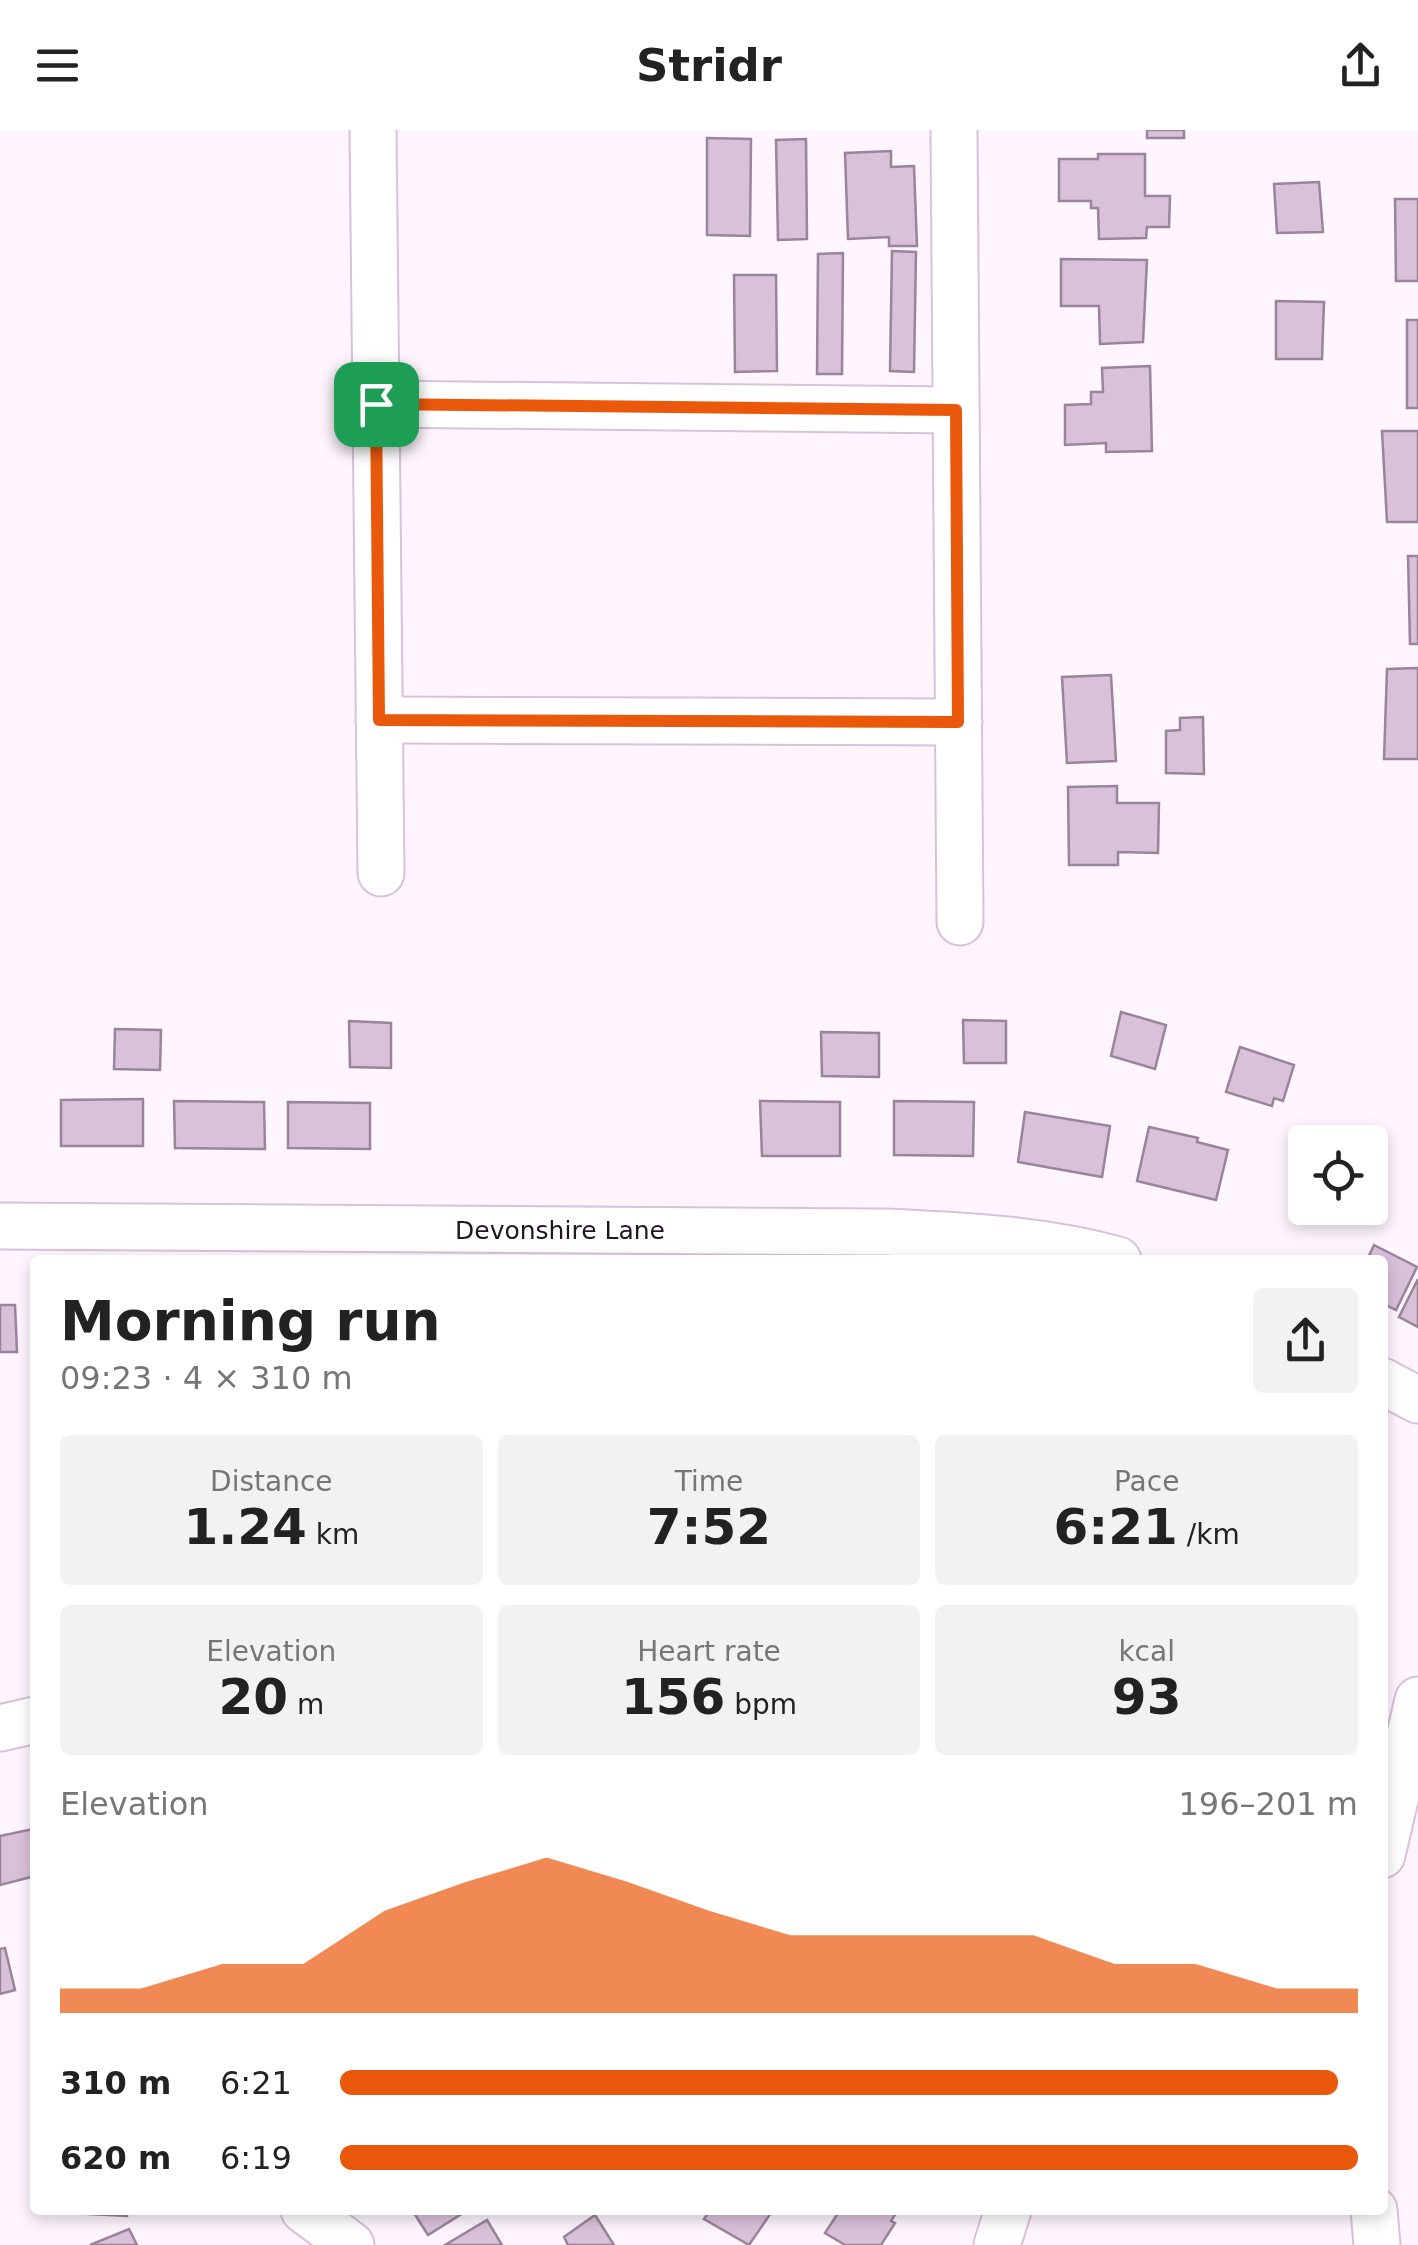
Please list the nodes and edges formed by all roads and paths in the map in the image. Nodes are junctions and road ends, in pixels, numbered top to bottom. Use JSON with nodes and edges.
{"nodes":[{"id":1,"x":373,"y":130,"type":"edge"},
{"id":2,"x":954,"y":130,"type":"edge"},
{"id":3,"x":376,"y":404,"type":"junction"},
{"id":4,"x":956,"y":410,"type":"junction"},
{"id":5,"x":379,"y":720,"type":"junction"},
{"id":6,"x":958,"y":722,"type":"junction"},
{"id":7,"x":381,"y":873,"type":"dead end"},
{"id":8,"x":960,"y":922,"type":"dead end"},
{"id":9,"x":0,"y":1226,"type":"edge"},
{"id":10,"x":1065,"y":1253,"type":"edge"},
{"id":11,"x":1388,"y":1385,"type":"edge"},
{"id":12,"x":1418,"y":1400,"type":"edge"},
{"id":13,"x":1418,"y":1700,"type":"edge"},
{"id":14,"x":30,"y":1721,"type":"edge"},
{"id":15,"x":0,"y":1728,"type":"edge"},
{"id":16,"x":1388,"y":1829,"type":"edge"},
{"id":17,"x":311,"y":2215,"type":"edge"},
{"id":18,"x":1006,"y":2215,"type":"edge"},
{"id":19,"x":1374,"y":2215,"type":"edge"},
{"id":20,"x":351,"y":2245,"type":"edge"},
{"id":21,"x":997,"y":2245,"type":"edge"},
{"id":22,"x":1377,"y":2245,"type":"edge"}],
"edges":[{"from":1,"to":3,"type":"street"},
{"from":2,"to":4,"type":"street"},
{"from":3,"to":4,"type":"street"},
{"from":3,"to":5,"type":"street"},
{"from":4,"to":6,"type":"street"},
{"from":5,"to":6,"type":"street"},
{"from":5,"to":7,"type":"street"},
{"from":6,"to":8,"type":"street"},
{"from":9,"to":10,"type":"street","name":"Devonshire Lane"},
{"from":11,"to":12,"type":"street"},
{"from":13,"to":16,"type":"street"},
{"from":14,"to":15,"type":"street"},
{"from":17,"to":20,"type":"street"},
{"from":18,"to":21,"type":"street"},
{"from":19,"to":22,"type":"street"}]}
